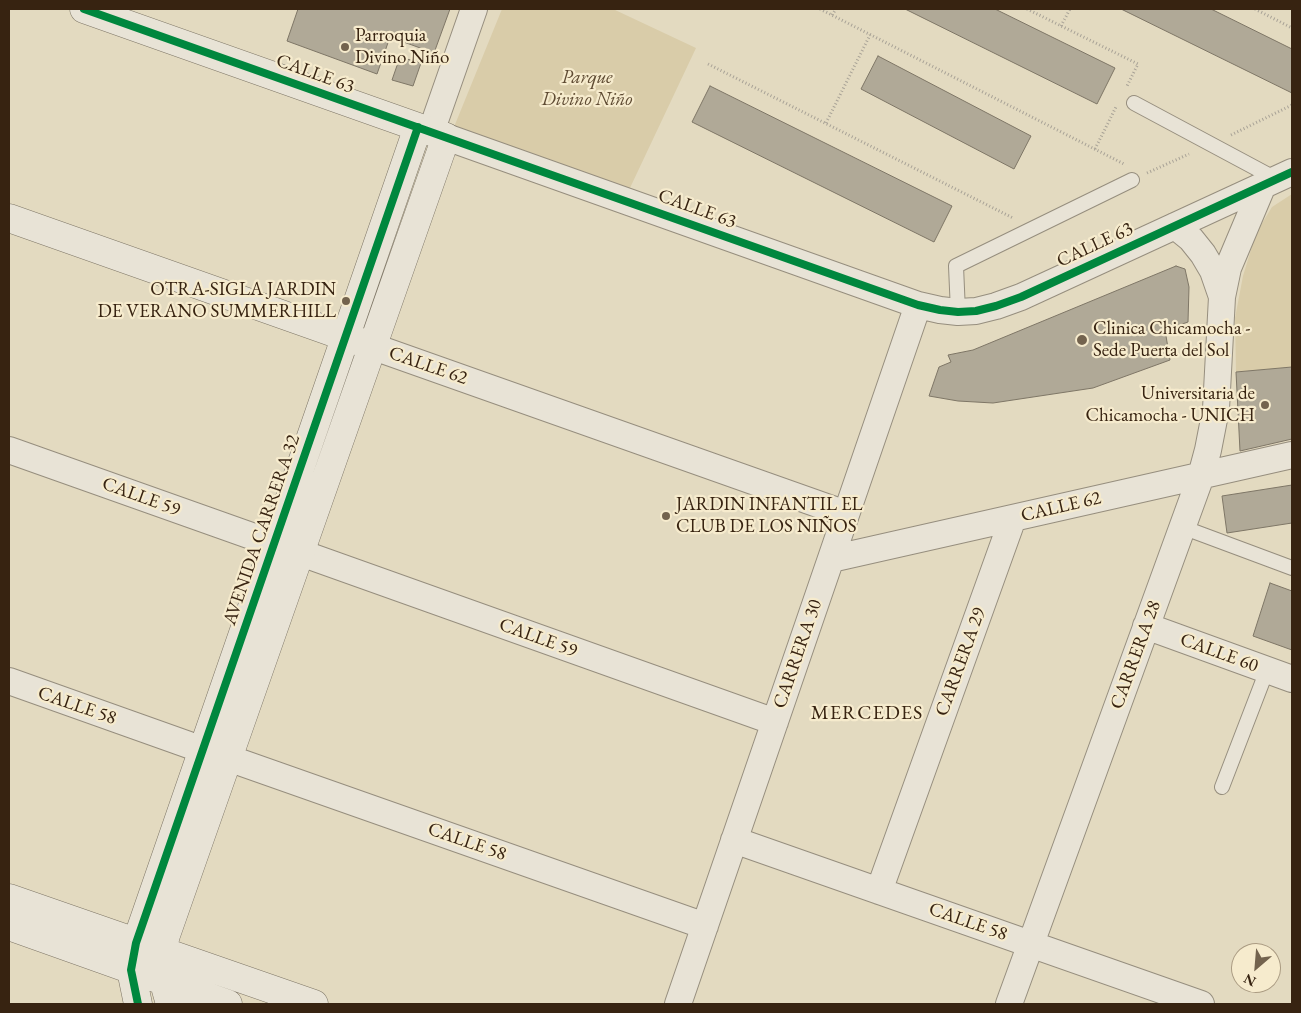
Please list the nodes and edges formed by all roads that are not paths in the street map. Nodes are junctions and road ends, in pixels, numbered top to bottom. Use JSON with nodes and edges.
{"nodes":[{"id":1,"x":84,"y":9,"type":"edge"},
{"id":2,"x":474,"y":9,"type":"edge"},
{"id":3,"x":1134,"y":103,"type":"dead end"},
{"id":4,"x":432,"y":132,"type":"junction"},
{"id":5,"x":1277,"y":179,"type":"edge"},
{"id":6,"x":1132,"y":180,"type":"dead end"},
{"id":7,"x":9,"y":218,"type":"edge"},
{"id":8,"x":1175,"y":226,"type":"junction"},
{"id":9,"x":1222,"y":297,"type":"junction"},
{"id":10,"x":918,"y":304,"type":"junction"},
{"id":11,"x":958,"y":312,"type":"junction"},
{"id":12,"x":346,"y":337,"type":"junction"},
{"id":13,"x":374,"y":347,"type":"junction"},
{"id":14,"x":9,"y":450,"type":"edge"},
{"id":15,"x":1292,"y":455,"type":"edge"},
{"id":16,"x":1201,"y":476,"type":"junction"},
{"id":17,"x":846,"y":514,"type":"junction"},
{"id":18,"x":1013,"y":518,"type":"junction"},
{"id":19,"x":1182,"y":527,"type":"junction"},
{"id":20,"x":274,"y":544,"type":"junction"},
{"id":21,"x":301,"y":553,"type":"junction"},
{"id":22,"x":831,"y":559,"type":"junction"},
{"id":23,"x":1292,"y":568,"type":"edge"},
{"id":24,"x":1146,"y":626,"type":"junction"},
{"id":25,"x":1267,"y":670,"type":"junction"},
{"id":26,"x":1292,"y":679,"type":"edge"},
{"id":27,"x":9,"y":681,"type":"edge"},
{"id":28,"x":775,"y":722,"type":"junction"},
{"id":29,"x":203,"y":750,"type":"junction"},
{"id":30,"x":228,"y":758,"type":"junction"},
{"id":31,"x":1222,"y":787,"type":"dead end"},
{"id":32,"x":734,"y":840,"type":"junction"},
{"id":33,"x":879,"y":891,"type":"junction"},
{"id":34,"x":9,"y":898,"type":"edge"},
{"id":35,"x":9,"y":926,"type":"edge"},
{"id":36,"x":705,"y":926,"type":"junction"},
{"id":37,"x":136,"y":942,"type":"junction"},
{"id":38,"x":1031,"y":944,"type":"junction"},
{"id":39,"x":162,"y":951,"type":"junction"},
{"id":40,"x":131,"y":970,"type":"junction"},
{"id":41,"x":167,"y":993,"type":"edge"},
{"id":42,"x":221,"y":1003,"type":"edge"},
{"id":43,"x":138,"y":1004,"type":"edge"},
{"id":44,"x":314,"y":1004,"type":"edge"},
{"id":45,"x":678,"y":1004,"type":"edge"},
{"id":46,"x":1009,"y":1004,"type":"edge"},
{"id":47,"x":1201,"y":1004,"type":"edge"}],
"edges":[{"from":1,"to":4,"type":"street","name":"CALLE 63"},
{"from":2,"to":4,"type":"street"},
{"from":3,"to":5,"type":"lane"},
{"from":4,"to":10,"type":"street","name":"CALLE 63"},
{"from":4,"to":12,"type":"street","name":"AVENIDA CARRERA 32"},
{"from":4,"to":13,"type":"street"},
{"from":5,"to":8,"type":"street","name":"CALLE 63"},
{"from":5,"to":9,"type":"street","name":"CARRERA 28"},
{"from":6,"to":11,"type":"lane"},
{"from":7,"to":12,"type":"street","name":"CALLE 62"},
{"from":8,"to":9,"type":"street","name":"CARRERA 28"},
{"from":8,"to":11,"type":"street","name":"CALLE 63"},
{"from":9,"to":16,"type":"street","name":"CARRERA 28"},
{"from":10,"to":11,"type":"street","name":"CALLE 63"},
{"from":10,"to":17,"type":"street","name":"CARRERA 30"},
{"from":12,"to":13,"type":"street","name":"CALLE 62"},
{"from":12,"to":20,"type":"street","name":"AVENIDA CARRERA 32"},
{"from":13,"to":17,"type":"street","name":"CALLE 62"},
{"from":13,"to":21,"type":"street"},
{"from":14,"to":20,"type":"street","name":"CALLE 59"},
{"from":15,"to":16,"type":"street","name":"CALLE 62"},
{"from":16,"to":18,"type":"street","name":"CALLE 62"},
{"from":16,"to":19,"type":"street","name":"CARRERA 28"},
{"from":17,"to":22,"type":"street","name":"CARRERA 30"},
{"from":18,"to":22,"type":"street","name":"CALLE 62"},
{"from":18,"to":33,"type":"street","name":"CARRERA 29"},
{"from":19,"to":23,"type":"lane"},
{"from":19,"to":24,"type":"street","name":"CARRERA 28"},
{"from":20,"to":29,"type":"street","name":"AVENIDA CARRERA 32"},
{"from":21,"to":28,"type":"street","name":"CALLE 59"},
{"from":21,"to":30,"type":"street"},
{"from":22,"to":28,"type":"street","name":"CARRERA 30"},
{"from":24,"to":25,"type":"street","name":"CALLE 60"},
{"from":24,"to":38,"type":"street","name":"CARRERA 28"},
{"from":25,"to":26,"type":"street","name":"CALLE 60"},
{"from":25,"to":31,"type":"lane"},
{"from":27,"to":29,"type":"street","name":"CALLE 58"},
{"from":28,"to":32,"type":"street","name":"CARRERA 30"},
{"from":29,"to":37,"type":"street","name":"AVENIDA CARRERA 32"},
{"from":30,"to":36,"type":"street","name":"CALLE 58"},
{"from":30,"to":39,"type":"street"},
{"from":32,"to":33,"type":"street","name":"CALLE 58"},
{"from":32,"to":36,"type":"street","name":"CARRERA 30"},
{"from":33,"to":38,"type":"street","name":"CALLE 58"},
{"from":34,"to":37,"type":"street"},
{"from":35,"to":40,"type":"street"},
{"from":36,"to":45,"type":"street","name":"CARRERA 30"},
{"from":37,"to":39,"type":"street"},
{"from":37,"to":40,"type":"street","name":"AVENIDA CARRERA 32"},
{"from":38,"to":46,"type":"street","name":"CARRERA 28"},
{"from":38,"to":47,"type":"street","name":"CALLE 58"},
{"from":39,"to":41,"type":"street"},
{"from":39,"to":44,"type":"street"},
{"from":40,"to":41,"type":"street"},
{"from":40,"to":43,"type":"street"},
{"from":41,"to":42,"type":"street"}]}
